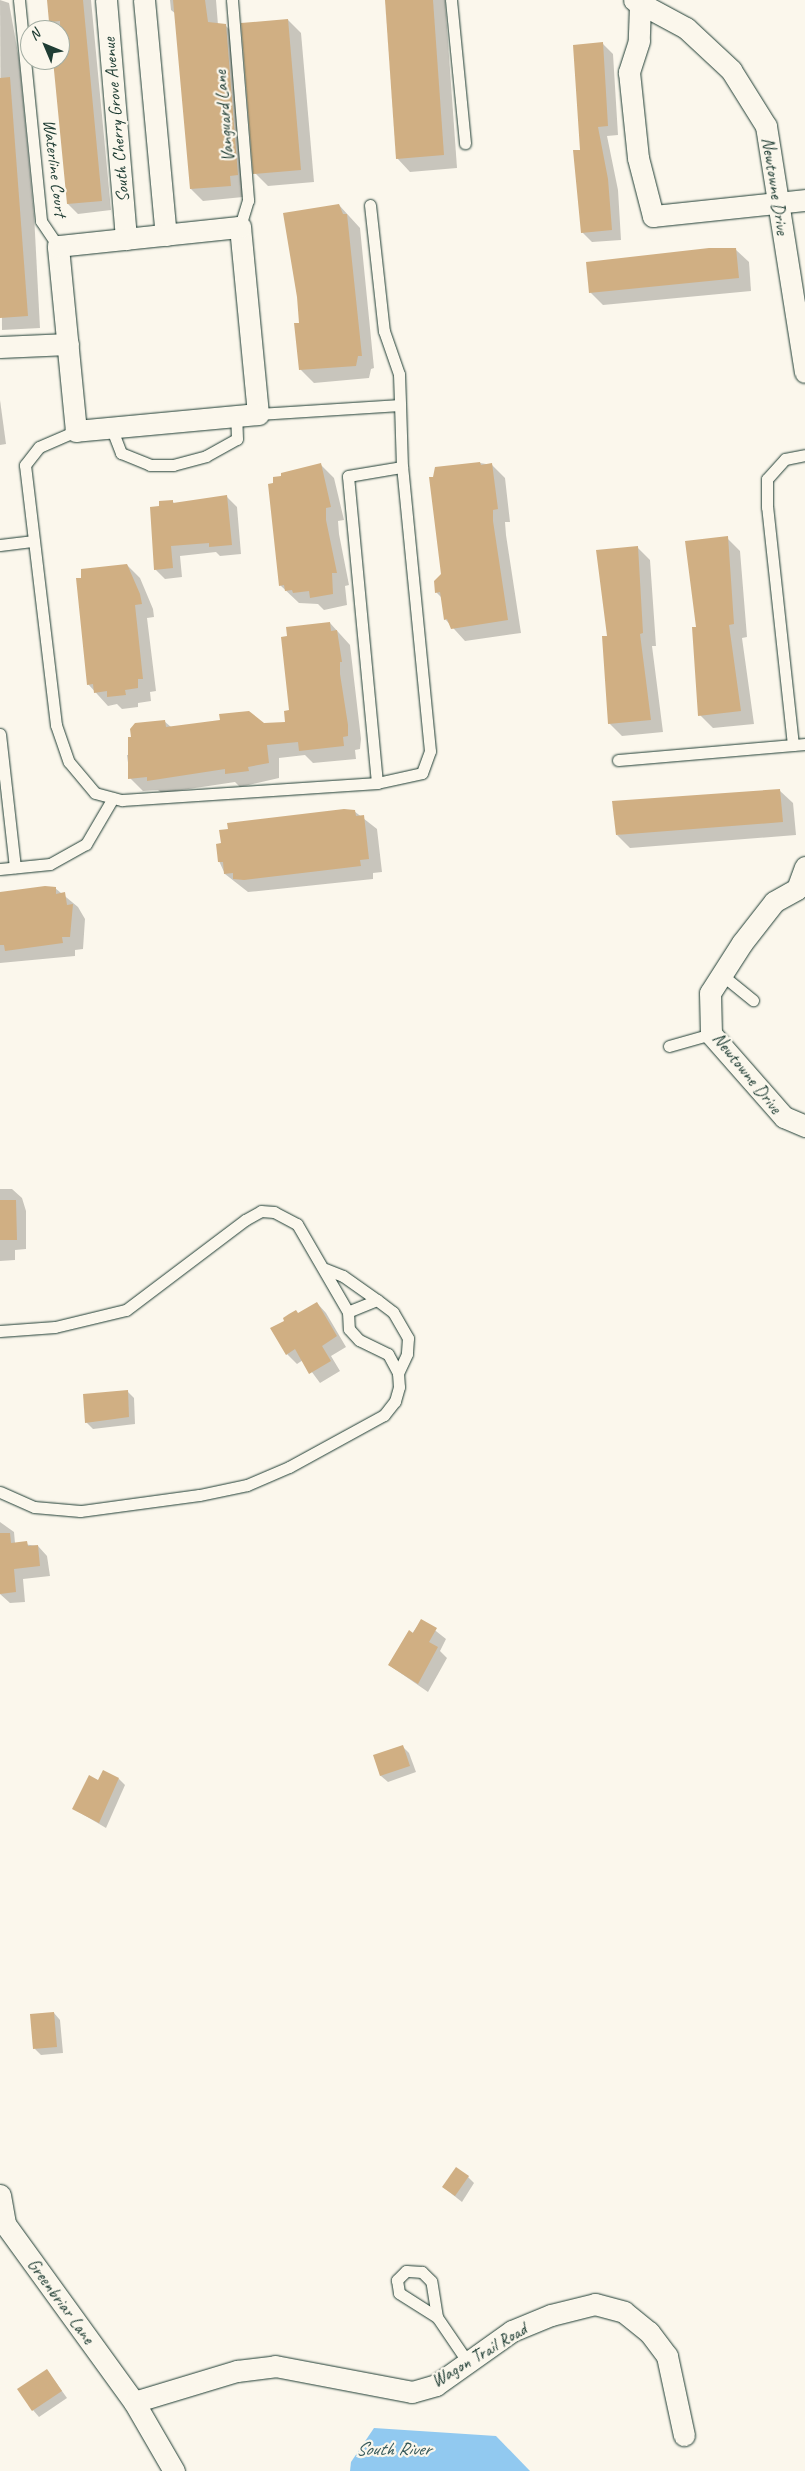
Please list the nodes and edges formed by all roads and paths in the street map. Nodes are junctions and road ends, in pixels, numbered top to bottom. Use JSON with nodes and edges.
{"nodes":[{"id":1,"x":19,"y":0,"type":"edge"},
{"id":2,"x":106,"y":0,"type":"edge"},
{"id":3,"x":144,"y":0,"type":"edge"},
{"id":4,"x":232,"y":0,"type":"edge"},
{"id":5,"x":451,"y":0,"type":"edge"},
{"id":6,"x":639,"y":2,"type":"edge"},
{"id":7,"x":465,"y":143,"type":"dead end"},
{"id":8,"x":805,"y":200,"type":"edge"},
{"id":9,"x":778,"y":202,"type":"junction"},
{"id":10,"x":370,"y":205,"type":"dead end"},
{"id":11,"x":240,"y":227,"type":"junction"},
{"id":12,"x":166,"y":235,"type":"junction"},
{"id":13,"x":126,"y":239,"type":"junction"},
{"id":14,"x":58,"y":246,"type":"junction"},
{"id":15,"x":68,"y":344,"type":"junction"},
{"id":16,"x":0,"y":347,"type":"edge"},
{"id":17,"x":805,"y":372,"type":"edge"},
{"id":18,"x":400,"y":405,"type":"junction"},
{"id":19,"x":258,"y":414,"type":"junction"},
{"id":20,"x":236,"y":416,"type":"junction"},
{"id":21,"x":112,"y":427,"type":"junction"},
{"id":22,"x":76,"y":430,"type":"junction"},
{"id":23,"x":805,"y":455,"type":"edge"},
{"id":24,"x":402,"y":468,"type":"junction"},
{"id":25,"x":34,"y":540,"type":"junction"},
{"id":26,"x":0,"y":545,"type":"edge"},
{"id":27,"x":0,"y":734,"type":"edge"},
{"id":28,"x":799,"y":745,"type":"edge"},
{"id":29,"x":618,"y":760,"type":"dead end"},
{"id":30,"x":377,"y":783,"type":"junction"},
{"id":31,"x":113,"y":798,"type":"junction"},
{"id":32,"x":15,"y":867,"type":"junction"},
{"id":33,"x":805,"y":867,"type":"edge"},
{"id":34,"x":0,"y":869,"type":"edge"},
{"id":35,"x":801,"y":891,"type":"edge"},
{"id":36,"x":722,"y":974,"type":"junction"},
{"id":37,"x":753,"y":1000,"type":"dead end"},
{"id":38,"x":711,"y":1034,"type":"junction"},
{"id":39,"x":668,"y":1046,"type":"dead end"},
{"id":40,"x":805,"y":1126,"type":"edge"},
{"id":41,"x":325,"y":1269,"type":"junction"},
{"id":42,"x":377,"y":1300,"type":"junction"},
{"id":43,"x":348,"y":1312,"type":"junction"},
{"id":44,"x":0,"y":1331,"type":"edge"},
{"id":45,"x":398,"y":1373,"type":"junction"},
{"id":46,"x":0,"y":1492,"type":"edge"},
{"id":47,"x":0,"y":2195,"type":"edge"},
{"id":48,"x":437,"y":2317,"type":"dead end"},
{"id":49,"x":467,"y":2361,"type":"junction"},
{"id":50,"x":134,"y":2402,"type":"junction"},
{"id":51,"x":684,"y":2435,"type":"dead end"},
{"id":52,"x":174,"y":2471,"type":"edge"}],
"edges":[{"from":1,"to":14,"type":"lane","name":"Waterline Court"},
{"from":2,"to":13,"type":"street","name":"South Cherry Grove Avenue"},
{"from":3,"to":12,"type":"street"},
{"from":4,"to":11,"type":"lane","name":"Vanguard Lane"},
{"from":5,"to":7,"type":"lane"},
{"from":6,"to":9,"type":"street","name":"Newtowne Drive"},
{"from":6,"to":9,"type":"street"},
{"from":8,"to":9,"type":"street"},
{"from":9,"to":17,"type":"street","name":"Newtowne Drive"},
{"from":10,"to":18,"type":"lane"},
{"from":11,"to":12,"type":"street"},
{"from":11,"to":19,"type":"street"},
{"from":12,"to":13,"type":"street"},
{"from":13,"to":14,"type":"street"},
{"from":14,"to":15,"type":"street"},
{"from":15,"to":16,"type":"street"},
{"from":15,"to":22,"type":"street"},
{"from":18,"to":19,"type":"lane"},
{"from":18,"to":24,"type":"lane"},
{"from":19,"to":20,"type":"street"},
{"from":20,"to":21,"type":"street"},
{"from":20,"to":21,"type":"lane"},
{"from":21,"to":22,"type":"street"},
{"from":22,"to":25,"type":"lane"},
{"from":23,"to":28,"type":"lane"},
{"from":24,"to":30,"type":"lane"},
{"from":24,"to":30,"type":"lane"},
{"from":25,"to":26,"type":"lane"},
{"from":25,"to":31,"type":"lane"},
{"from":27,"to":32,"type":"lane"},
{"from":28,"to":29,"type":"lane"},
{"from":30,"to":31,"type":"lane"},
{"from":31,"to":32,"type":"lane"},
{"from":32,"to":34,"type":"lane"},
{"from":33,"to":35,"type":"street","name":"Newtowne Drive"},
{"from":35,"to":36,"type":"street","name":"Newtowne Drive"},
{"from":36,"to":37,"type":"lane"},
{"from":36,"to":38,"type":"street","name":"Newtowne Drive"},
{"from":38,"to":39,"type":"lane"},
{"from":38,"to":40,"type":"street","name":"Newtowne Drive"},
{"from":41,"to":42,"type":"lane"},
{"from":41,"to":43,"type":"lane"},
{"from":41,"to":44,"type":"lane"},
{"from":42,"to":43,"type":"lane"},
{"from":42,"to":45,"type":"lane"},
{"from":43,"to":45,"type":"lane"},
{"from":45,"to":46,"type":"lane"},
{"from":47,"to":50,"type":"street","name":"Greenbriar Lane"},
{"from":48,"to":49,"type":"lane"},
{"from":49,"to":50,"type":"street","name":"Wagon Trail Road"},
{"from":49,"to":51,"type":"street","name":"Wagon Trail Road"},
{"from":50,"to":52,"type":"street","name":"Greenbriar Lane"}]}
